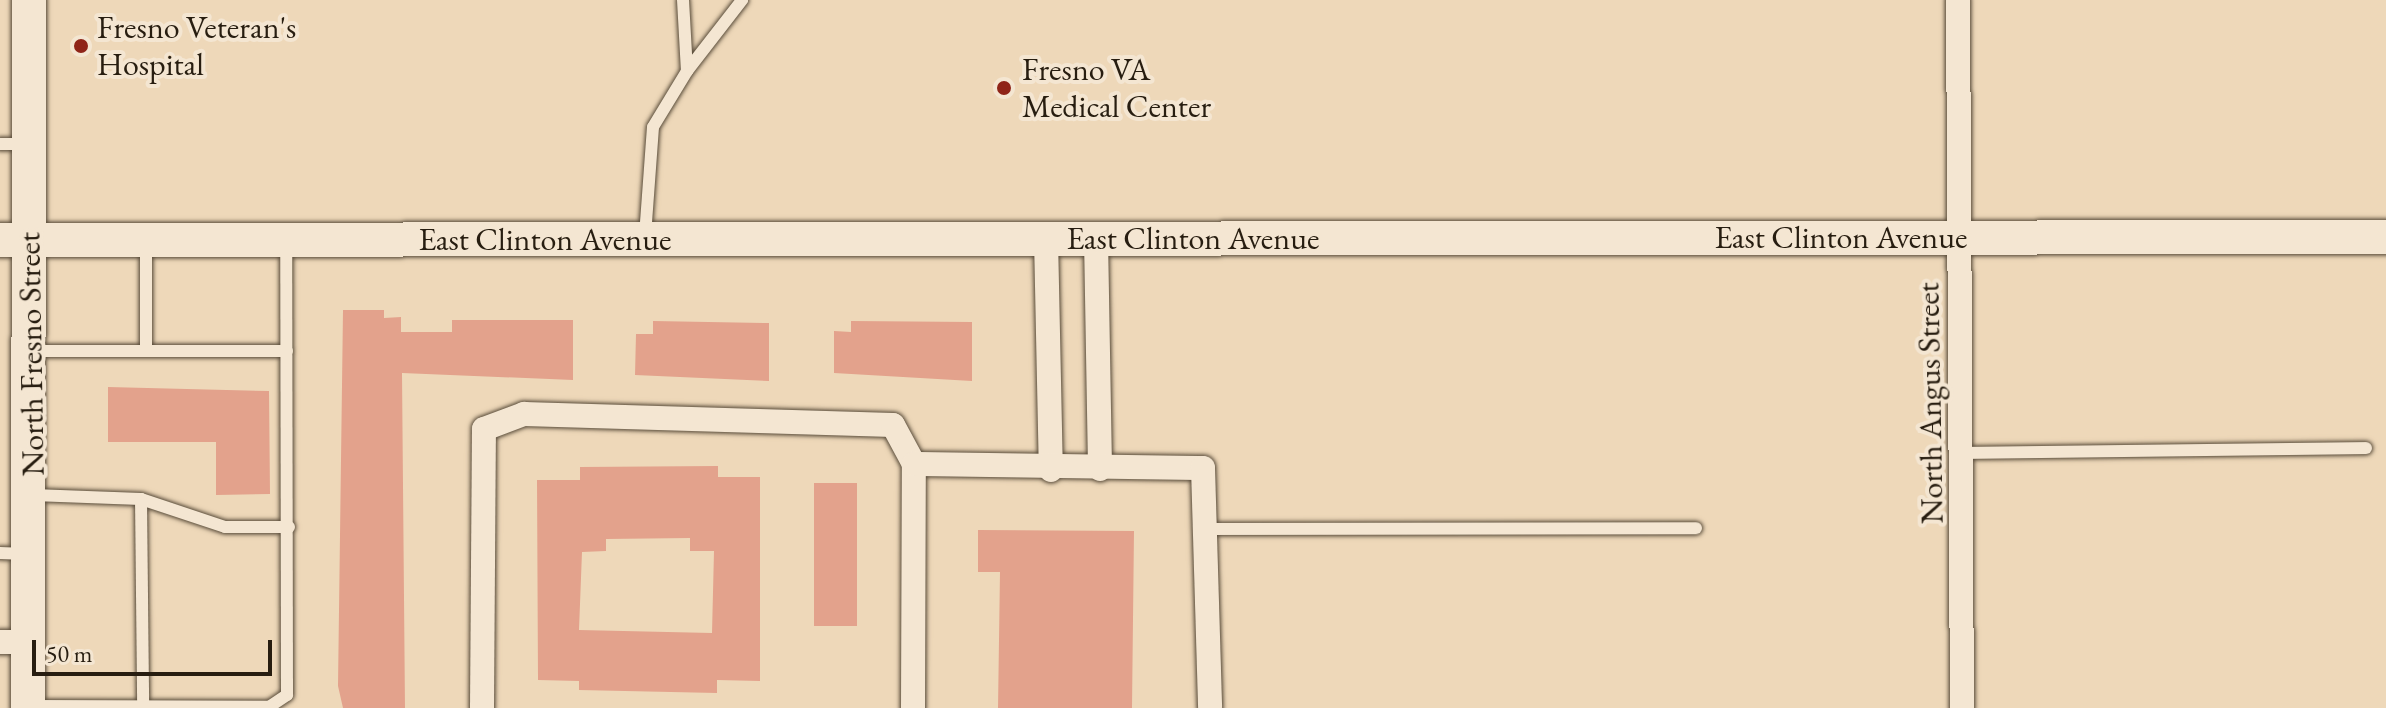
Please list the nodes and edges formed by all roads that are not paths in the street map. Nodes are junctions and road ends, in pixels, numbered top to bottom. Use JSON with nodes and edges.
{"nodes":[{"id":1,"x":29,"y":0,"type":"edge"},
{"id":2,"x":683,"y":0,"type":"edge"},
{"id":3,"x":742,"y":0,"type":"edge"},
{"id":4,"x":1958,"y":0,"type":"edge"},
{"id":5,"x":687,"y":71,"type":"junction"},
{"id":6,"x":15,"y":144,"type":"edge"},
{"id":7,"x":1958,"y":237,"type":"junction"},
{"id":8,"x":2386,"y":237,"type":"edge"},
{"id":9,"x":1046,"y":238,"type":"junction"},
{"id":10,"x":1096,"y":238,"type":"junction"},
{"id":11,"x":644,"y":239,"type":"junction"},
{"id":12,"x":15,"y":240,"type":"edge"},
{"id":13,"x":146,"y":240,"type":"junction"},
{"id":14,"x":286,"y":240,"type":"junction"},
{"id":15,"x":31,"y":351,"type":"junction"},
{"id":16,"x":146,"y":351,"type":"junction"},
{"id":17,"x":287,"y":351,"type":"junction"},
{"id":18,"x":2366,"y":448,"type":"dead end"},
{"id":19,"x":1965,"y":453,"type":"junction"},
{"id":20,"x":914,"y":464,"type":"junction"},
{"id":21,"x":1100,"y":469,"type":"junction"},
{"id":22,"x":1051,"y":470,"type":"junction"},
{"id":23,"x":33,"y":495,"type":"junction"},
{"id":24,"x":141,"y":499,"type":"junction"},
{"id":25,"x":289,"y":527,"type":"junction"},
{"id":26,"x":1696,"y":528,"type":"dead end"},
{"id":27,"x":1205,"y":529,"type":"junction"},
{"id":28,"x":17,"y":554,"type":"edge"},
{"id":29,"x":14,"y":642,"type":"edge"},
{"id":30,"x":28,"y":707,"type":"edge"},
{"id":31,"x":143,"y":707,"type":"edge"},
{"id":32,"x":482,"y":708,"type":"edge"},
{"id":33,"x":913,"y":708,"type":"edge"},
{"id":34,"x":1210,"y":708,"type":"edge"},
{"id":35,"x":1962,"y":708,"type":"edge"}],
"edges":[{"from":1,"to":6,"type":"main road","name":"North Fresno Street"},
{"from":2,"to":5,"type":"lane"},
{"from":3,"to":5,"type":"lane"},
{"from":4,"to":7,"type":"street","name":"North Angus Street"},
{"from":5,"to":11,"type":"lane"},
{"from":6,"to":12,"type":"main road","name":"North Fresno Street"},
{"from":7,"to":8,"type":"main road","name":"East Clinton Avenue"},
{"from":7,"to":10,"type":"main road","name":"East Clinton Avenue"},
{"from":7,"to":19,"type":"street","name":"North Angus Street"},
{"from":9,"to":10,"type":"main road","name":"East Clinton Avenue"},
{"from":9,"to":11,"type":"main road","name":"East Clinton Avenue"},
{"from":9,"to":22,"type":"street"},
{"from":10,"to":21,"type":"street"},
{"from":11,"to":14,"type":"main road","name":"East Clinton Avenue"},
{"from":12,"to":13,"type":"main road","name":"East Clinton Avenue"},
{"from":12,"to":15,"type":"main road","name":"North Fresno Street"},
{"from":13,"to":14,"type":"main road","name":"East Clinton Avenue"},
{"from":13,"to":16,"type":"lane"},
{"from":14,"to":17,"type":"lane"},
{"from":15,"to":16,"type":"lane"},
{"from":15,"to":23,"type":"main road","name":"North Fresno Street"},
{"from":16,"to":17,"type":"lane"},
{"from":17,"to":25,"type":"lane"},
{"from":18,"to":19,"type":"lane"},
{"from":19,"to":35,"type":"street","name":"North Angus Street"},
{"from":20,"to":22,"type":"street"},
{"from":20,"to":32,"type":"street"},
{"from":20,"to":33,"type":"street"},
{"from":21,"to":22,"type":"street"},
{"from":21,"to":27,"type":"street"},
{"from":23,"to":24,"type":"lane"},
{"from":23,"to":28,"type":"main road","name":"North Fresno Street"},
{"from":24,"to":25,"type":"lane"},
{"from":24,"to":31,"type":"lane"},
{"from":25,"to":31,"type":"lane"},
{"from":26,"to":27,"type":"lane"},
{"from":27,"to":34,"type":"street"},
{"from":28,"to":29,"type":"main road","name":"North Fresno Street"},
{"from":29,"to":30,"type":"main road","name":"North Fresno Street"},
{"from":30,"to":31,"type":"lane"}]}
